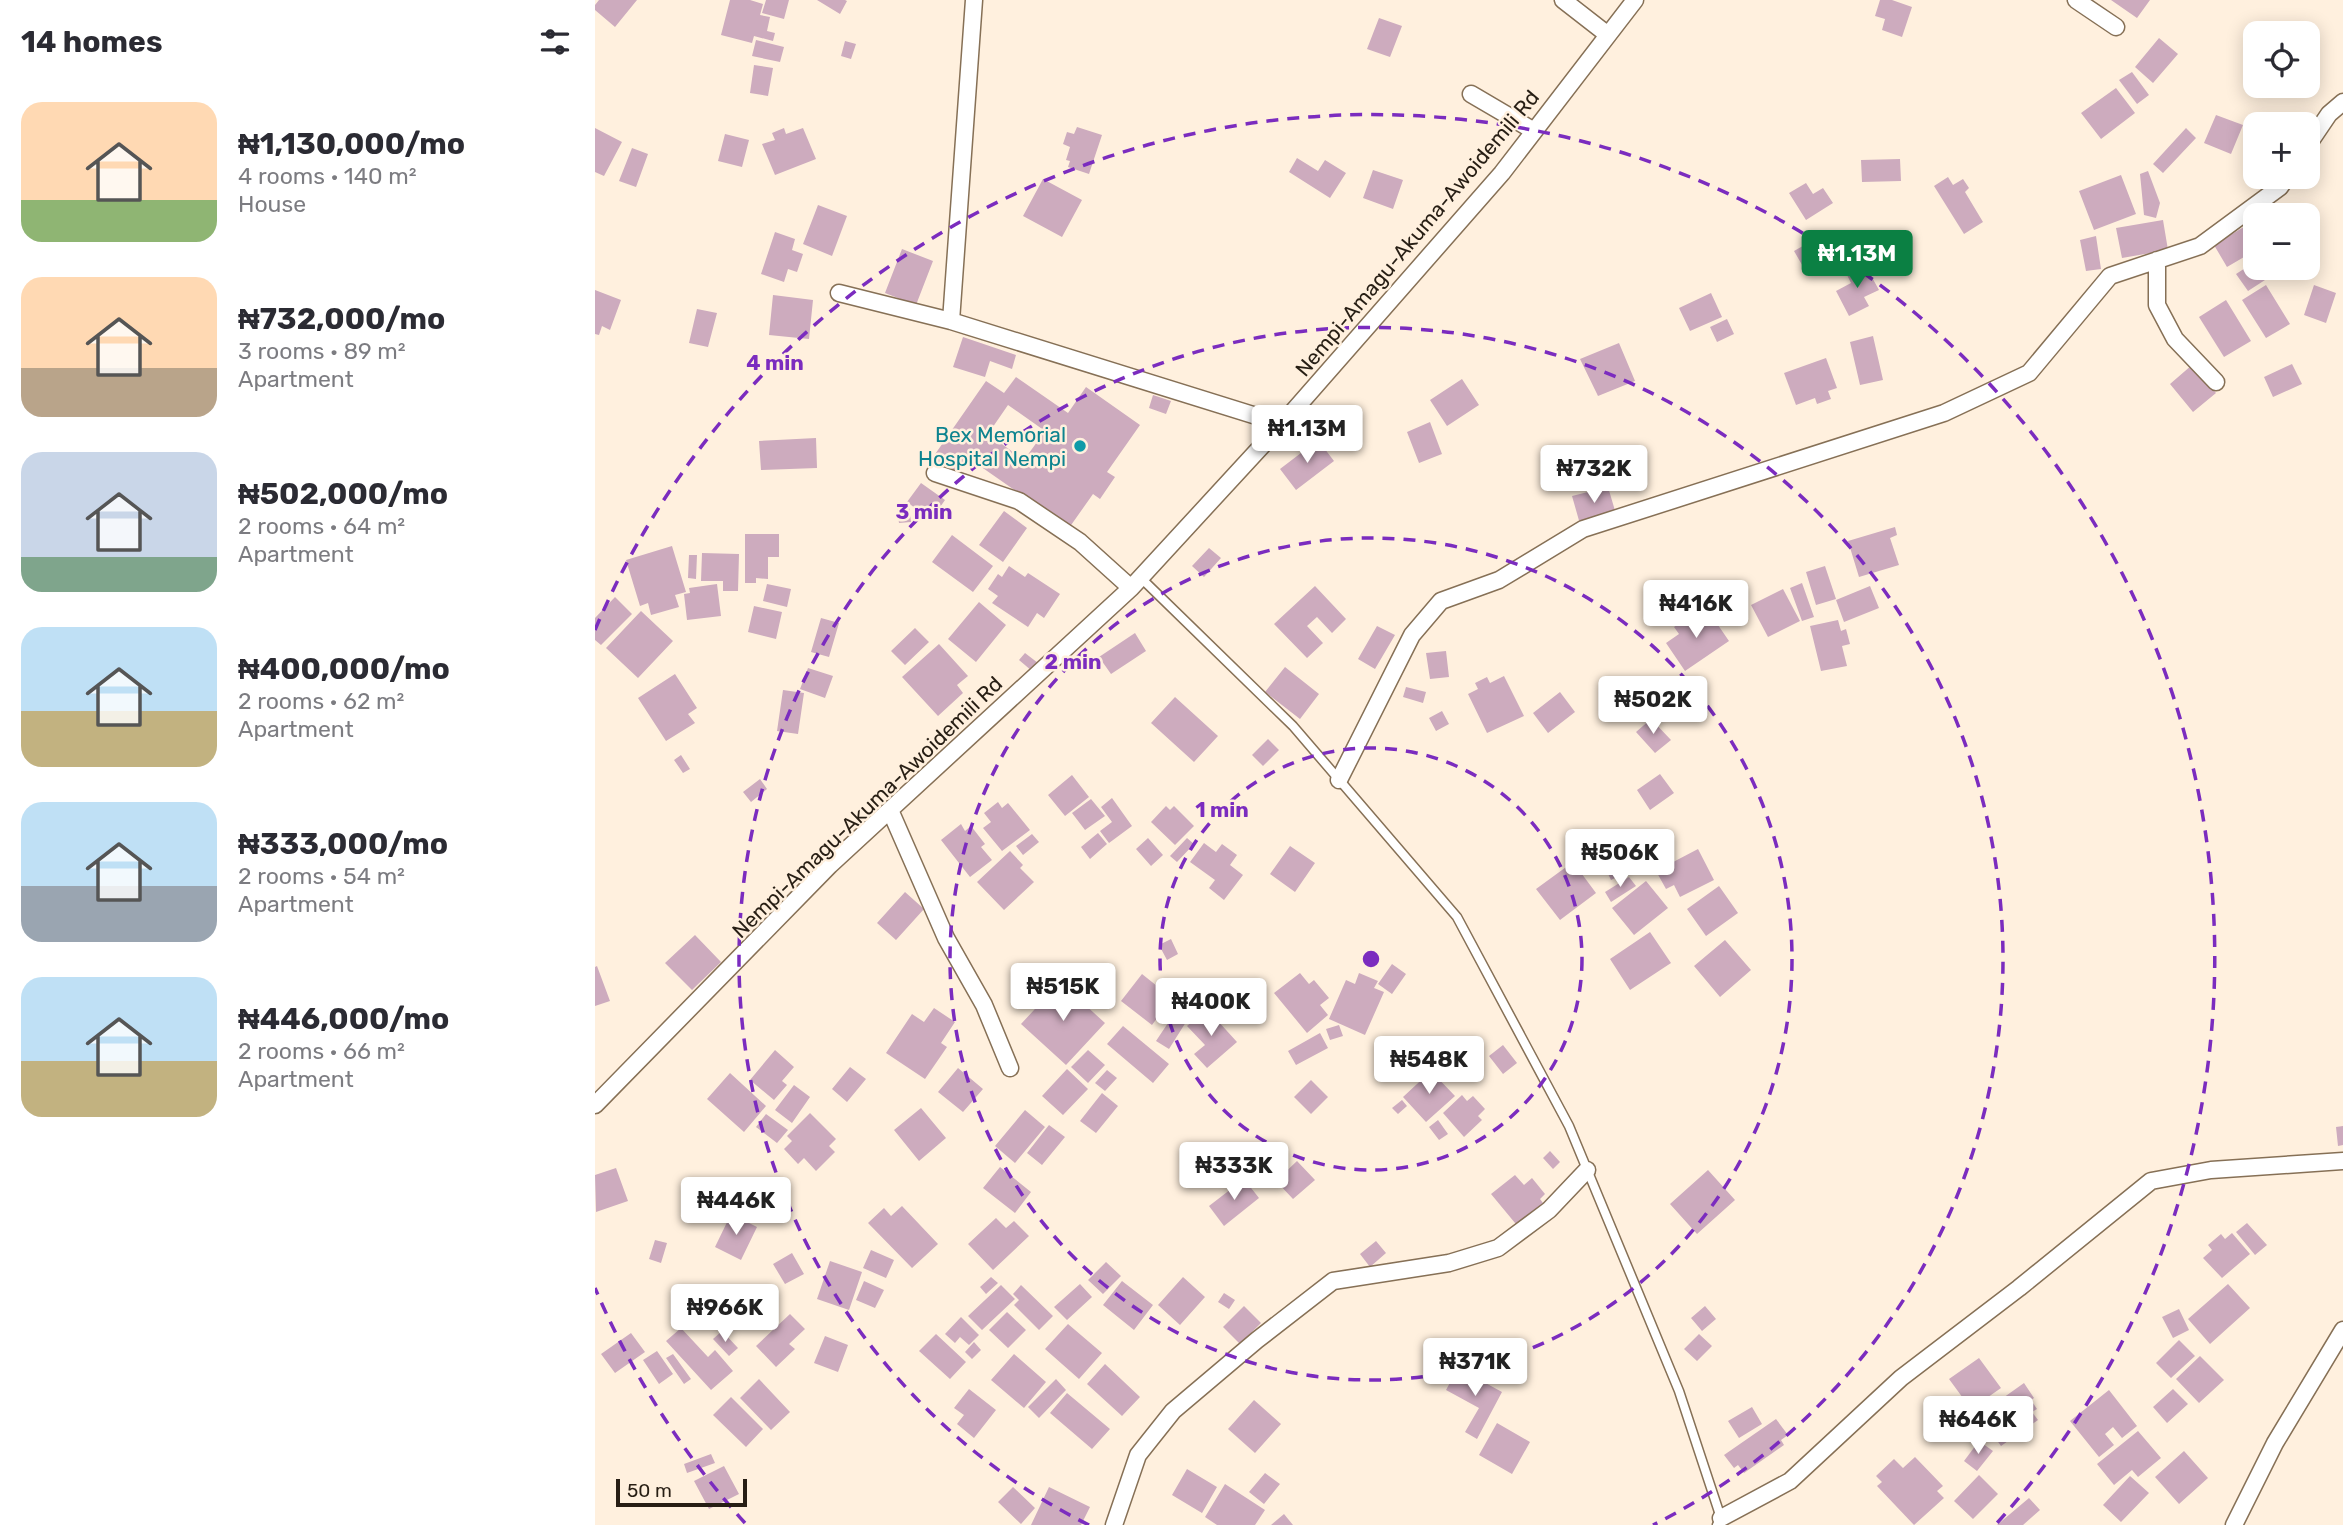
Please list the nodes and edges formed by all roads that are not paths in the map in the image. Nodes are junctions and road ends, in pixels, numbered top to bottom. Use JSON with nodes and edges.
{"nodes":[{"id":1,"x":974,"y":0,"type":"edge"},
{"id":2,"x":1563,"y":0,"type":"edge"},
{"id":3,"x":1635,"y":0,"type":"edge"},
{"id":4,"x":2076,"y":0,"type":"edge"},
{"id":5,"x":2116,"y":27,"type":"dead end"},
{"id":6,"x":1608,"y":35,"type":"junction"},
{"id":7,"x":1471,"y":93,"type":"dead end"},
{"id":8,"x":2343,"y":102,"type":"edge"},
{"id":9,"x":2320,"y":127,"type":"edge"},
{"id":10,"x":1534,"y":131,"type":"junction"},
{"id":11,"x":2277,"y":189,"type":"edge"},
{"id":12,"x":2157,"y":260,"type":"junction"},
{"id":13,"x":839,"y":293,"type":"dead end"},
{"id":14,"x":951,"y":321,"type":"junction"},
{"id":15,"x":2216,"y":382,"type":"dead end"},
{"id":16,"x":1282,"y":424,"type":"junction"},
{"id":17,"x":935,"y":473,"type":"dead end"},
{"id":18,"x":1136,"y":583,"type":"junction"},
{"id":19,"x":1339,"y":780,"type":"junction"},
{"id":20,"x":890,"y":810,"type":"junction"},
{"id":21,"x":1010,"y":1068,"type":"dead end"},
{"id":22,"x":595,"y":1105,"type":"edge"},
{"id":23,"x":2343,"y":1160,"type":"edge"},
{"id":24,"x":1587,"y":1170,"type":"junction"},
{"id":25,"x":2343,"y":1330,"type":"edge"},
{"id":26,"x":1719,"y":1522,"type":"edge"},
{"id":27,"x":1114,"y":1525,"type":"edge"},
{"id":28,"x":2234,"y":1525,"type":"edge"}],
"edges":[{"from":1,"to":14,"type":"street"},
{"from":2,"to":6,"type":"street"},
{"from":3,"to":6,"type":"street","name":"Nempi-Amagu-Akuma-Awoidemili Rd"},
{"from":4,"to":5,"type":"street"},
{"from":6,"to":10,"type":"street","name":"Nempi-Amagu-Akuma-Awoidemili Rd"},
{"from":7,"to":10,"type":"street"},
{"from":8,"to":9,"type":"street"},
{"from":10,"to":16,"type":"street","name":"Nempi-Amagu-Akuma-Awoidemili Rd"},
{"from":11,"to":12,"type":"street"},
{"from":12,"to":15,"type":"street"},
{"from":12,"to":19,"type":"street"},
{"from":13,"to":14,"type":"street"},
{"from":14,"to":16,"type":"street"},
{"from":16,"to":18,"type":"street","name":"Nempi-Amagu-Akuma-Awoidemili Rd"},
{"from":17,"to":18,"type":"street"},
{"from":18,"to":19,"type":"lane"},
{"from":18,"to":20,"type":"street","name":"Nempi-Amagu-Akuma-Awoidemili Rd"},
{"from":19,"to":24,"type":"lane"},
{"from":20,"to":21,"type":"street"},
{"from":20,"to":22,"type":"street","name":"Nempi-Amagu-Akuma-Awoidemili Rd"},
{"from":23,"to":26,"type":"street"},
{"from":24,"to":26,"type":"lane"},
{"from":24,"to":27,"type":"street"},
{"from":25,"to":28,"type":"street"}]}
